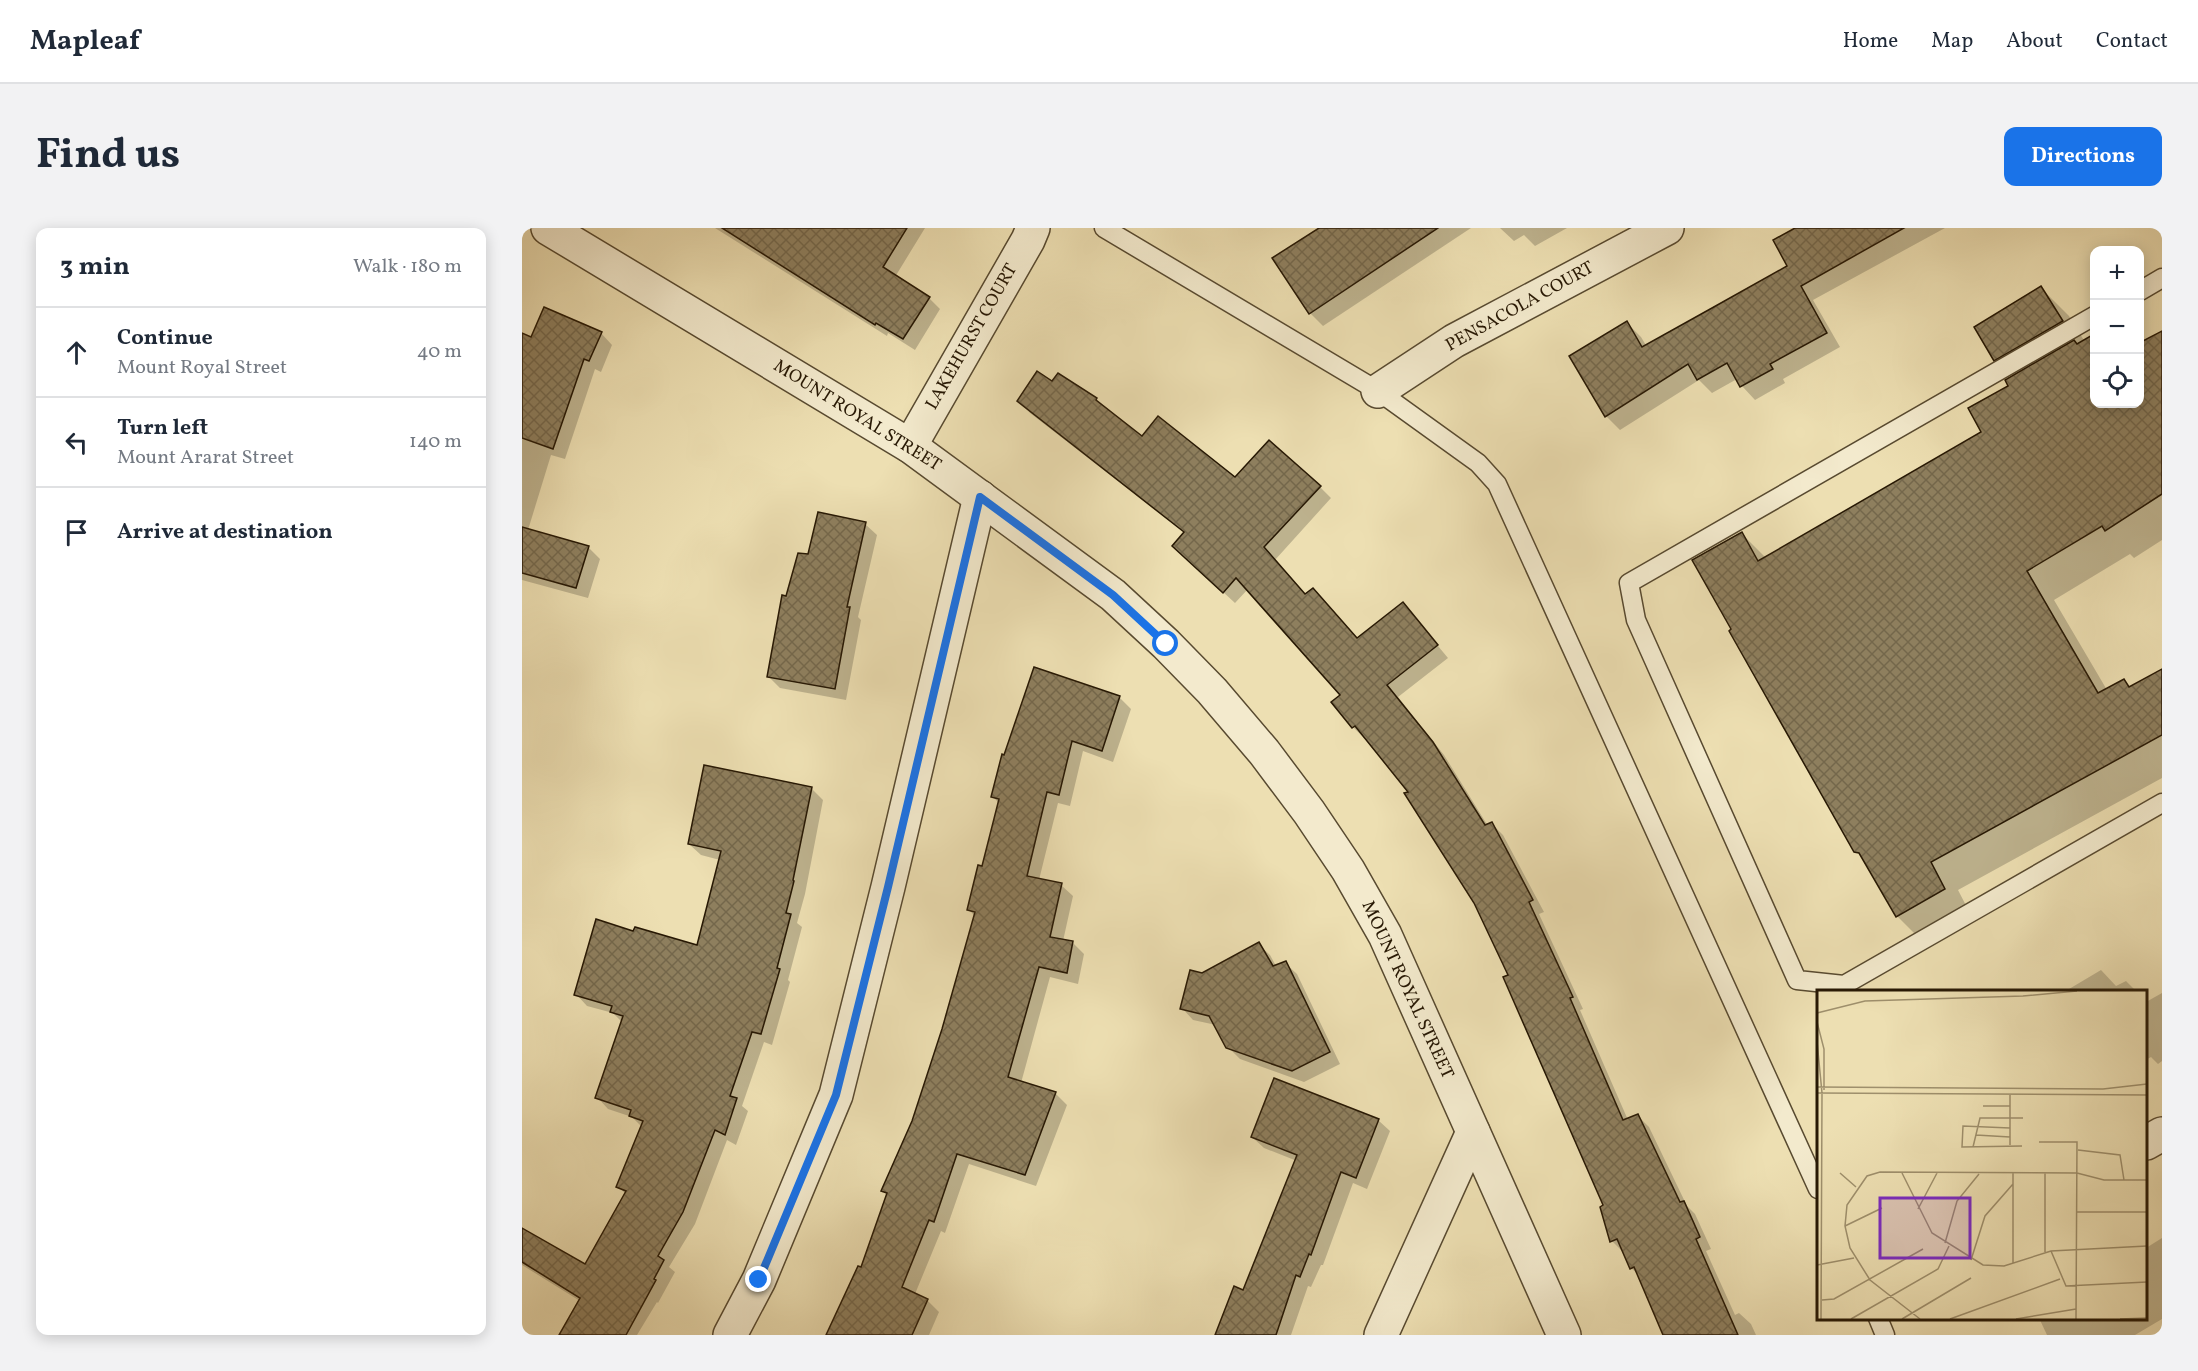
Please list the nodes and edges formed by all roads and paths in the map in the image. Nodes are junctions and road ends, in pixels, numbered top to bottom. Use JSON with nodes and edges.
{"nodes":[{"id":1,"x":548,"y":228,"type":"edge"},
{"id":2,"x":1033,"y":228,"type":"edge"},
{"id":3,"x":1104,"y":228,"type":"edge"},
{"id":4,"x":1667,"y":228,"type":"edge"},
{"id":5,"x":2162,"y":278,"type":"edge"},
{"id":6,"x":2144,"y":288,"type":"edge"},
{"id":7,"x":2090,"y":318,"type":"edge"},
{"id":8,"x":1378,"y":391,"type":"junction"},
{"id":9,"x":910,"y":446,"type":"junction"},
{"id":10,"x":980,"y":497,"type":"junction"},
{"id":11,"x":2162,"y":803,"type":"edge"},
{"id":12,"x":1473,"y":1132,"type":"junction"},
{"id":13,"x":2162,"y":1134,"type":"edge"},
{"id":14,"x":2147,"y":1142,"type":"edge"},
{"id":15,"x":1817,"y":1187,"type":"edge"},
{"id":16,"x":1879,"y":1320,"type":"edge"},
{"id":17,"x":730,"y":1335,"type":"edge"},
{"id":18,"x":1381,"y":1335,"type":"edge"},
{"id":19,"x":1564,"y":1335,"type":"edge"},
{"id":20,"x":1885,"y":1335,"type":"edge"}],
"edges":[{"from":1,"to":9,"type":"street","name":"MOUNT ROYAL STREET"},
{"from":2,"to":9,"type":"street","name":"LAKEHURST COURT"},
{"from":3,"to":8,"type":"lane"},
{"from":4,"to":8,"type":"street","name":"PENSACOLA COURT"},
{"from":5,"to":6,"type":"lane"},
{"from":7,"to":11,"type":"lane"},
{"from":8,"to":15,"type":"lane"},
{"from":9,"to":10,"type":"street","name":"MOUNT ROYAL STREET"},
{"from":10,"to":12,"type":"street","name":"MOUNT ROYAL STREET"},
{"from":10,"to":17,"type":"street"},
{"from":12,"to":18,"type":"street"},
{"from":12,"to":19,"type":"street","name":"MOUNT ROYAL STREET"},
{"from":13,"to":14,"type":"street"},
{"from":16,"to":20,"type":"lane"}]}
